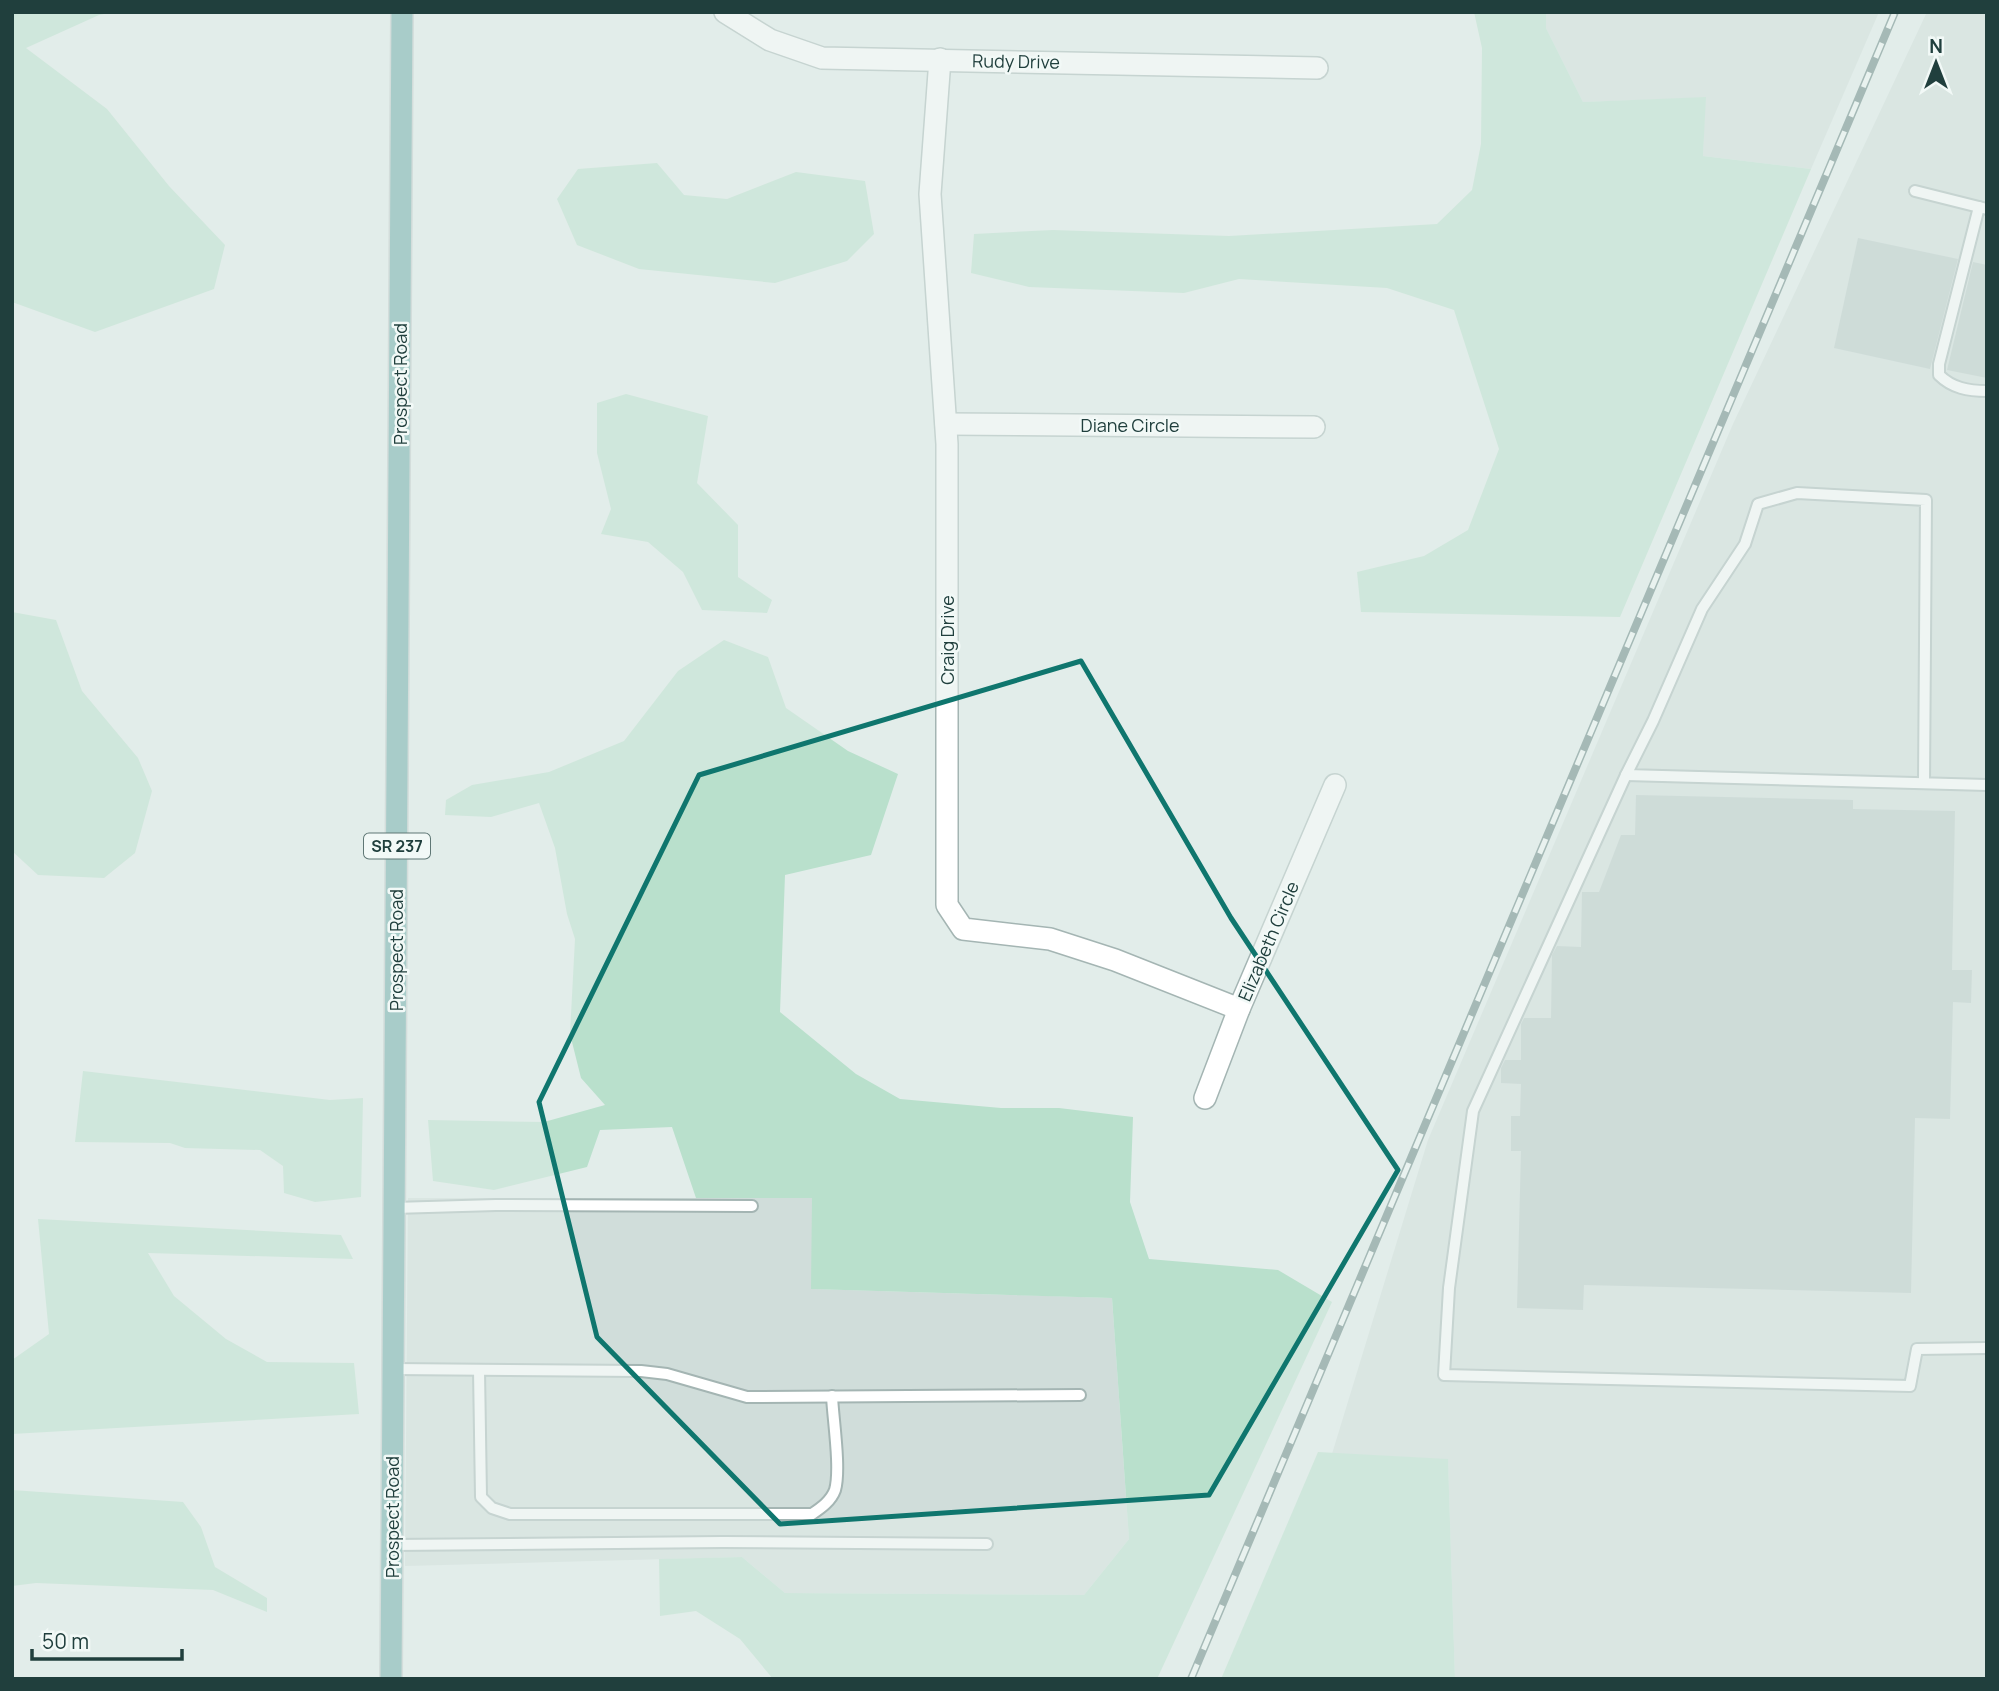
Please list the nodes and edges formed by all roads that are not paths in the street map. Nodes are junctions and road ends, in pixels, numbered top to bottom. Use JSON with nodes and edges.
{"nodes":[{"id":1,"x":402,"y":12,"type":"edge"},
{"id":2,"x":725,"y":12,"type":"edge"},
{"id":3,"x":940,"y":59,"type":"junction"},
{"id":4,"x":1317,"y":68,"type":"dead end"},
{"id":5,"x":1915,"y":191,"type":"dead end"},
{"id":6,"x":1983,"y":208,"type":"edge"},
{"id":7,"x":1987,"y":391,"type":"edge"},
{"id":8,"x":946,"y":424,"type":"junction"},
{"id":9,"x":1314,"y":427,"type":"dead end"},
{"id":10,"x":1626,"y":775,"type":"junction"},
{"id":11,"x":1924,"y":783,"type":"junction"},
{"id":12,"x":1335,"y":785,"type":"dead end"},
{"id":13,"x":1987,"y":785,"type":"edge"},
{"id":14,"x":1239,"y":1009,"type":"junction"},
{"id":15,"x":1205,"y":1098,"type":"dead end"},
{"id":16,"x":752,"y":1206,"type":"dead end"},
{"id":17,"x":394,"y":1208,"type":"junction"},
{"id":18,"x":1987,"y":1348,"type":"edge"},
{"id":19,"x":393,"y":1368,"type":"junction"},
{"id":20,"x":479,"y":1370,"type":"junction"},
{"id":21,"x":1080,"y":1395,"type":"dead end"},
{"id":22,"x":832,"y":1396,"type":"junction"},
{"id":23,"x":987,"y":1544,"type":"dead end"},
{"id":24,"x":392,"y":1545,"type":"junction"},
{"id":25,"x":391,"y":1679,"type":"edge"}],
"edges":[{"from":1,"to":17,"type":"main road","name":"Prospect Road","number":"SR 237"},
{"from":2,"to":3,"type":"street","name":"Rudy Drive"},
{"from":3,"to":4,"type":"street","name":"Rudy Drive"},
{"from":3,"to":8,"type":"street","name":"Craig Drive"},
{"from":5,"to":6,"type":"lane"},
{"from":6,"to":7,"type":"lane"},
{"from":8,"to":9,"type":"street","name":"Diane Circle"},
{"from":8,"to":14,"type":"street","name":"Craig Drive"},
{"from":10,"to":11,"type":"lane"},
{"from":10,"to":11,"type":"lane"},
{"from":10,"to":18,"type":"lane"},
{"from":11,"to":13,"type":"lane"},
{"from":12,"to":14,"type":"street","name":"Elizabeth Circle"},
{"from":14,"to":15,"type":"street","name":"Elizabeth Circle"},
{"from":16,"to":17,"type":"lane"},
{"from":17,"to":19,"type":"main road","name":"Prospect Road","number":"SR 237"},
{"from":19,"to":20,"type":"lane"},
{"from":19,"to":24,"type":"main road","name":"Prospect Road","number":"SR 237"},
{"from":20,"to":22,"type":"lane"},
{"from":20,"to":22,"type":"lane"},
{"from":21,"to":22,"type":"lane"},
{"from":23,"to":24,"type":"lane"},
{"from":24,"to":25,"type":"main road","name":"Prospect Road","number":"SR 237"}]}
